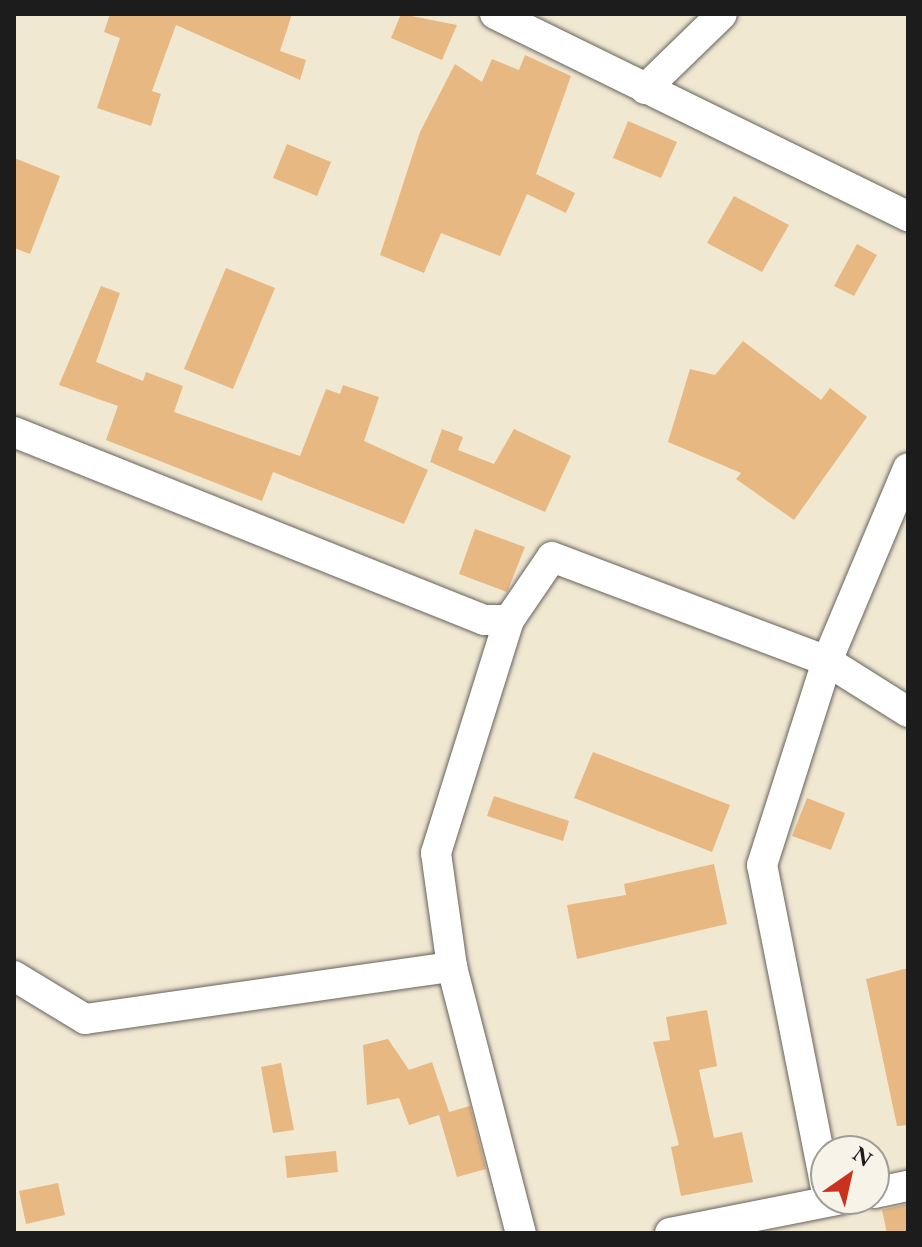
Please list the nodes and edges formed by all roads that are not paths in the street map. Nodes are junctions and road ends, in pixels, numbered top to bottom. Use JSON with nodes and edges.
{"nodes":[{"id":1,"x":495,"y":14,"type":"edge"},
{"id":2,"x":722,"y":14,"type":"edge"},
{"id":3,"x":645,"y":89,"type":"junction"},
{"id":4,"x":908,"y":216,"type":"edge"},
{"id":5,"x":14,"y":432,"type":"edge"},
{"id":6,"x":908,"y":468,"type":"edge"},
{"id":7,"x":509,"y":620,"type":"junction"},
{"id":8,"x":827,"y":661,"type":"junction"},
{"id":9,"x":908,"y":712,"type":"edge"},
{"id":10,"x":452,"y":967,"type":"junction"},
{"id":11,"x":14,"y":976,"type":"edge"},
{"id":12,"x":818,"y":1135,"type":"edge"},
{"id":13,"x":810,"y":1202,"type":"edge"},
{"id":14,"x":521,"y":1233,"type":"edge"},
{"id":15,"x":670,"y":1233,"type":"edge"}],
"edges":[{"from":1,"to":3,"type":"street"},
{"from":2,"to":3,"type":"street"},
{"from":3,"to":4,"type":"street"},
{"from":5,"to":7,"type":"street"},
{"from":6,"to":8,"type":"street"},
{"from":7,"to":8,"type":"street"},
{"from":7,"to":10,"type":"street"},
{"from":8,"to":9,"type":"street"},
{"from":8,"to":12,"type":"street"},
{"from":10,"to":11,"type":"street"},
{"from":10,"to":14,"type":"street"},
{"from":13,"to":15,"type":"street"}]}
